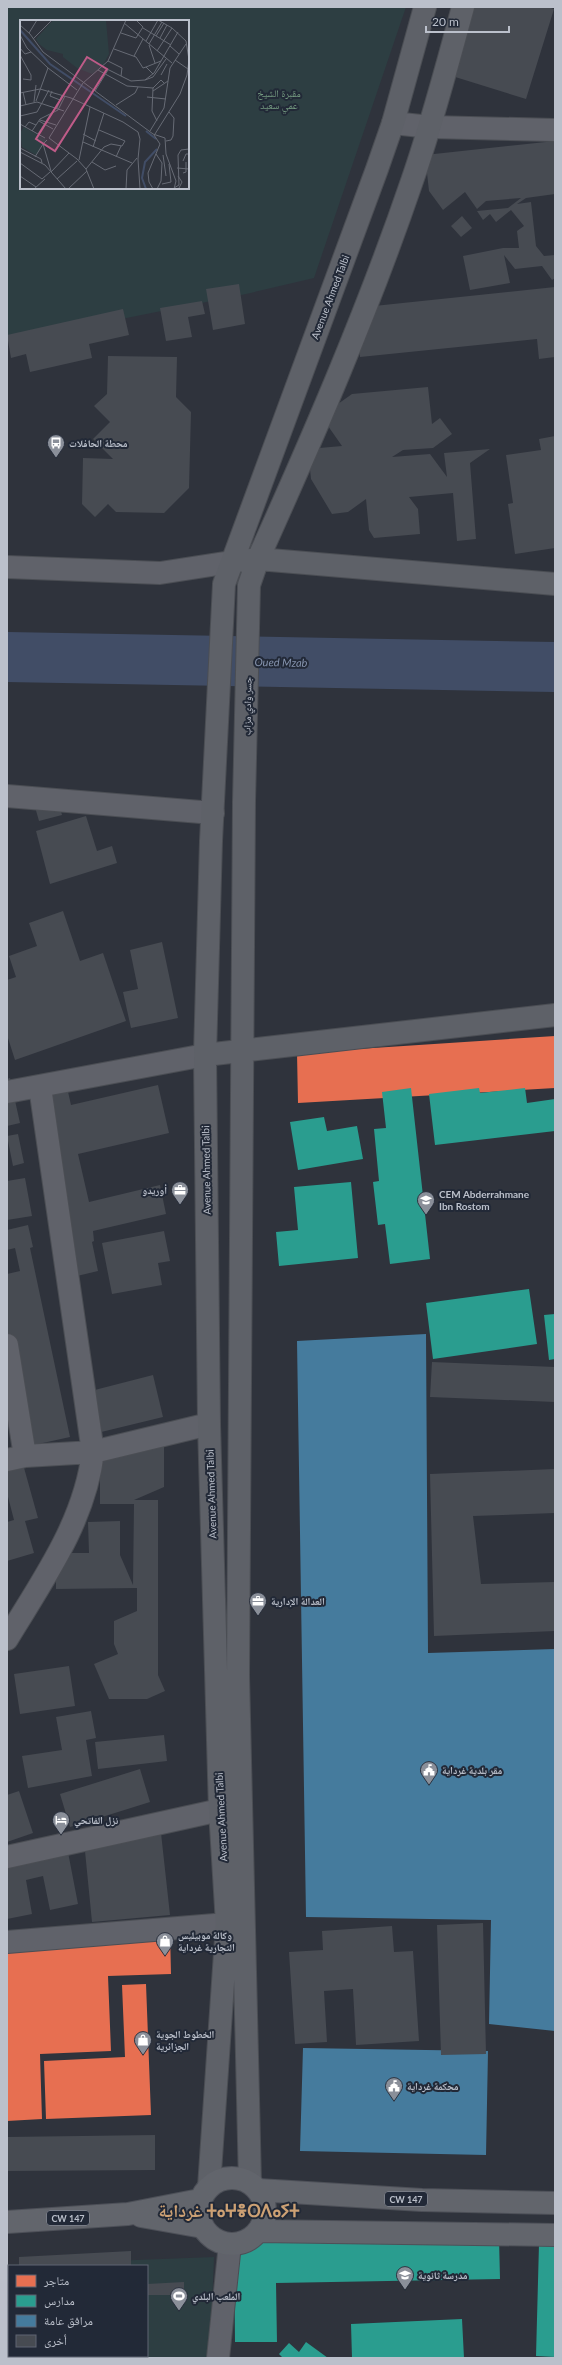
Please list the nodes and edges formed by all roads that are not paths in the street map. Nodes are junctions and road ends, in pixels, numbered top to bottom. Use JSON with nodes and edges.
{"nodes":[{"id":1,"x":425,"y":7,"type":"edge"},
{"id":2,"x":463,"y":7,"type":"edge"},
{"id":3,"x":393,"y":123,"type":"junction"},
{"id":4,"x":430,"y":127,"type":"junction"},
{"id":5,"x":555,"y":130,"type":"edge"},
{"id":6,"x":258,"y":559,"type":"junction"},
{"id":7,"x":231,"y":562,"type":"junction"},
{"id":8,"x":7,"y":567,"type":"edge"},
{"id":9,"x":555,"y":584,"type":"edge"},
{"id":10,"x":7,"y":796,"type":"edge"},
{"id":11,"x":214,"y":806,"type":"junction"},
{"id":12,"x":555,"y":1015,"type":"edge"},
{"id":13,"x":243,"y":1051,"type":"junction"},
{"id":14,"x":205,"y":1055,"type":"junction"},
{"id":15,"x":40,"y":1087,"type":"junction"},
{"id":16,"x":7,"y":1092,"type":"edge"},
{"id":17,"x":7,"y":1346,"type":"edge"},
{"id":18,"x":209,"y":1424,"type":"junction"},
{"id":19,"x":93,"y":1452,"type":"junction"},
{"id":20,"x":16,"y":1458,"type":"edge"},
{"id":21,"x":7,"y":1639,"type":"edge"},
{"id":22,"x":220,"y":1810,"type":"junction"},
{"id":23,"x":7,"y":1857,"type":"edge"},
{"id":24,"x":228,"y":1924,"type":"junction"},
{"id":25,"x":7,"y":1942,"type":"edge"},
{"id":26,"x":254,"y":2186,"type":"junction"},
{"id":27,"x":205,"y":2194,"type":"junction"},
{"id":28,"x":555,"y":2203,"type":"edge"},
{"id":29,"x":128,"y":2214,"type":"junction"},
{"id":30,"x":7,"y":2222,"type":"edge"},
{"id":31,"x":203,"y":2227,"type":"junction"},
{"id":32,"x":258,"y":2231,"type":"junction"},
{"id":33,"x":555,"y":2235,"type":"edge"},
{"id":34,"x":230,"y":2244,"type":"junction"},
{"id":35,"x":218,"y":2358,"type":"edge"}],
"edges":[{"from":1,"to":3,"type":"main road","name":"Avenue Ahmed Talbi"},
{"from":2,"to":4,"type":"main road","name":"جسر وادي مزاب"},
{"from":3,"to":4,"type":"street"},
{"from":3,"to":7,"type":"main road","name":"Avenue Ahmed Talbi"},
{"from":4,"to":5,"type":"street"},
{"from":4,"to":6,"type":"main road","name":"جسر وادي مزاب"},
{"from":6,"to":7,"type":"main road"},
{"from":6,"to":9,"type":"main road"},
{"from":6,"to":13,"type":"main road","name":"جسر وادي مزاب"},
{"from":7,"to":8,"type":"street"},
{"from":7,"to":11,"type":"main road","name":"Avenue Ahmed Talbi"},
{"from":10,"to":11,"type":"street"},
{"from":11,"to":14,"type":"main road","name":"Avenue Ahmed Talbi"},
{"from":12,"to":13,"type":"main road"},
{"from":13,"to":14,"type":"main road"},
{"from":13,"to":26,"type":"main road","name":"جسر وادي مزاب"},
{"from":14,"to":15,"type":"street"},
{"from":14,"to":18,"type":"main road","name":"Avenue Ahmed Talbi"},
{"from":15,"to":16,"type":"street"},
{"from":15,"to":19,"type":"street"},
{"from":17,"to":20,"type":"street"},
{"from":18,"to":19,"type":"street"},
{"from":18,"to":22,"type":"main road","name":"Avenue Ahmed Talbi"},
{"from":19,"to":20,"type":"street"},
{"from":19,"to":21,"type":"street"},
{"from":22,"to":23,"type":"street"},
{"from":22,"to":24,"type":"main road","name":"Avenue Ahmed Talbi"},
{"from":24,"to":25,"type":"street"},
{"from":24,"to":27,"type":"main road","name":"Avenue Ahmed Talbi"},
{"from":26,"to":27,"type":"main road"},
{"from":26,"to":28,"type":"main road","number":"CW 147"},
{"from":26,"to":32,"type":"main road"},
{"from":27,"to":29,"type":"main road"},
{"from":27,"to":31,"type":"main road"},
{"from":29,"to":30,"type":"main road","number":"CW 147"},
{"from":29,"to":31,"type":"main road","number":"CW 147"},
{"from":31,"to":34,"type":"main road"},
{"from":32,"to":33,"type":"main road"},
{"from":32,"to":34,"type":"main road"},
{"from":34,"to":35,"type":"street"}]}
